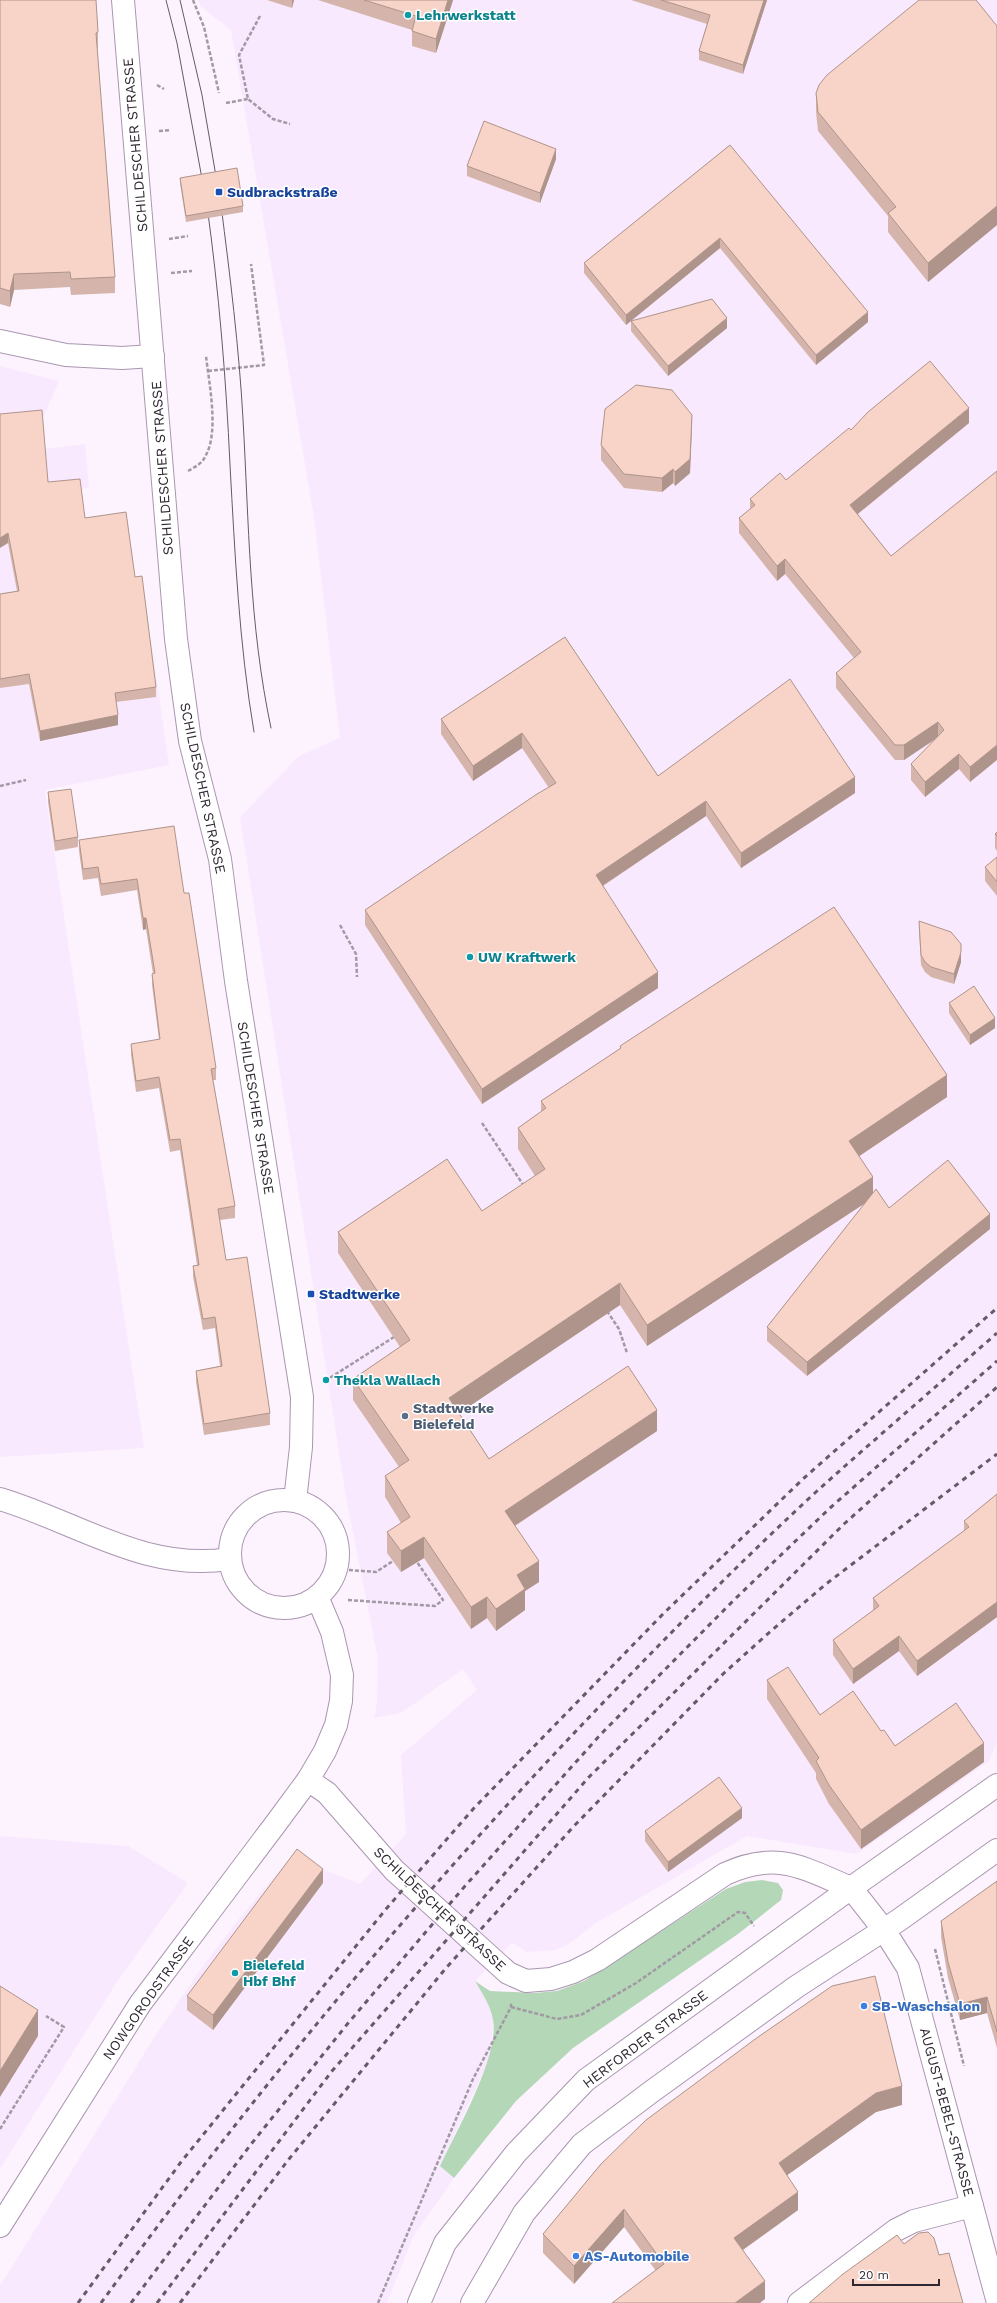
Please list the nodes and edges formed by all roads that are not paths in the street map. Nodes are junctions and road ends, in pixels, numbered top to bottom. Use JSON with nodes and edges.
{"nodes":[{"id":1,"x":123,"y":0,"type":"edge"},
{"id":2,"x":0,"y":341,"type":"edge"},
{"id":3,"x":154,"y":356,"type":"junction"},
{"id":4,"x":0,"y":1499,"type":"edge"},
{"id":5,"x":294,"y":1501,"type":"junction"},
{"id":6,"x":229,"y":1558,"type":"junction"},
{"id":7,"x":318,"y":1599,"type":"junction"},
{"id":8,"x":308,"y":1780,"type":"junction"},
{"id":9,"x":997,"y":1785,"type":"edge"},
{"id":10,"x":997,"y":1850,"type":"edge"},
{"id":11,"x":851,"y":1888,"type":"junction"},
{"id":12,"x":884,"y":1930,"type":"junction"},
{"id":13,"x":972,"y":2206,"type":"junction"},
{"id":14,"x":0,"y":2226,"type":"edge"},
{"id":15,"x":997,"y":2299,"type":"edge"},
{"id":16,"x":419,"y":2303,"type":"edge"},
{"id":17,"x":472,"y":2303,"type":"edge"},
{"id":18,"x":799,"y":2303,"type":"edge"}],
"edges":[{"from":1,"to":3,"type":"street","name":"SCHILDESCHER STRASSE"},
{"from":2,"to":3,"type":"street"},
{"from":3,"to":5,"type":"street","name":"SCHILDESCHER STRASSE"},
{"from":4,"to":6,"type":"street"},
{"from":5,"to":6,"type":"street"},
{"from":5,"to":7,"type":"street"},
{"from":6,"to":7,"type":"street"},
{"from":7,"to":8,"type":"street"},
{"from":8,"to":11,"type":"street","name":"SCHILDESCHER STRASSE"},
{"from":8,"to":14,"type":"street","name":"NOWGORODSTRASSE"},
{"from":9,"to":11,"type":"street","name":"HERFORDER STRASSE"},
{"from":10,"to":12,"type":"street"},
{"from":11,"to":12,"type":"street"},
{"from":11,"to":16,"type":"street","name":"HERFORDER STRASSE"},
{"from":12,"to":13,"type":"street","name":"AUGUST-BEBEL-STRASSE"},
{"from":12,"to":17,"type":"street"},
{"from":13,"to":15,"type":"street","name":"AUGUST-BEBEL-STRASSE"},
{"from":13,"to":18,"type":"street"}]}
